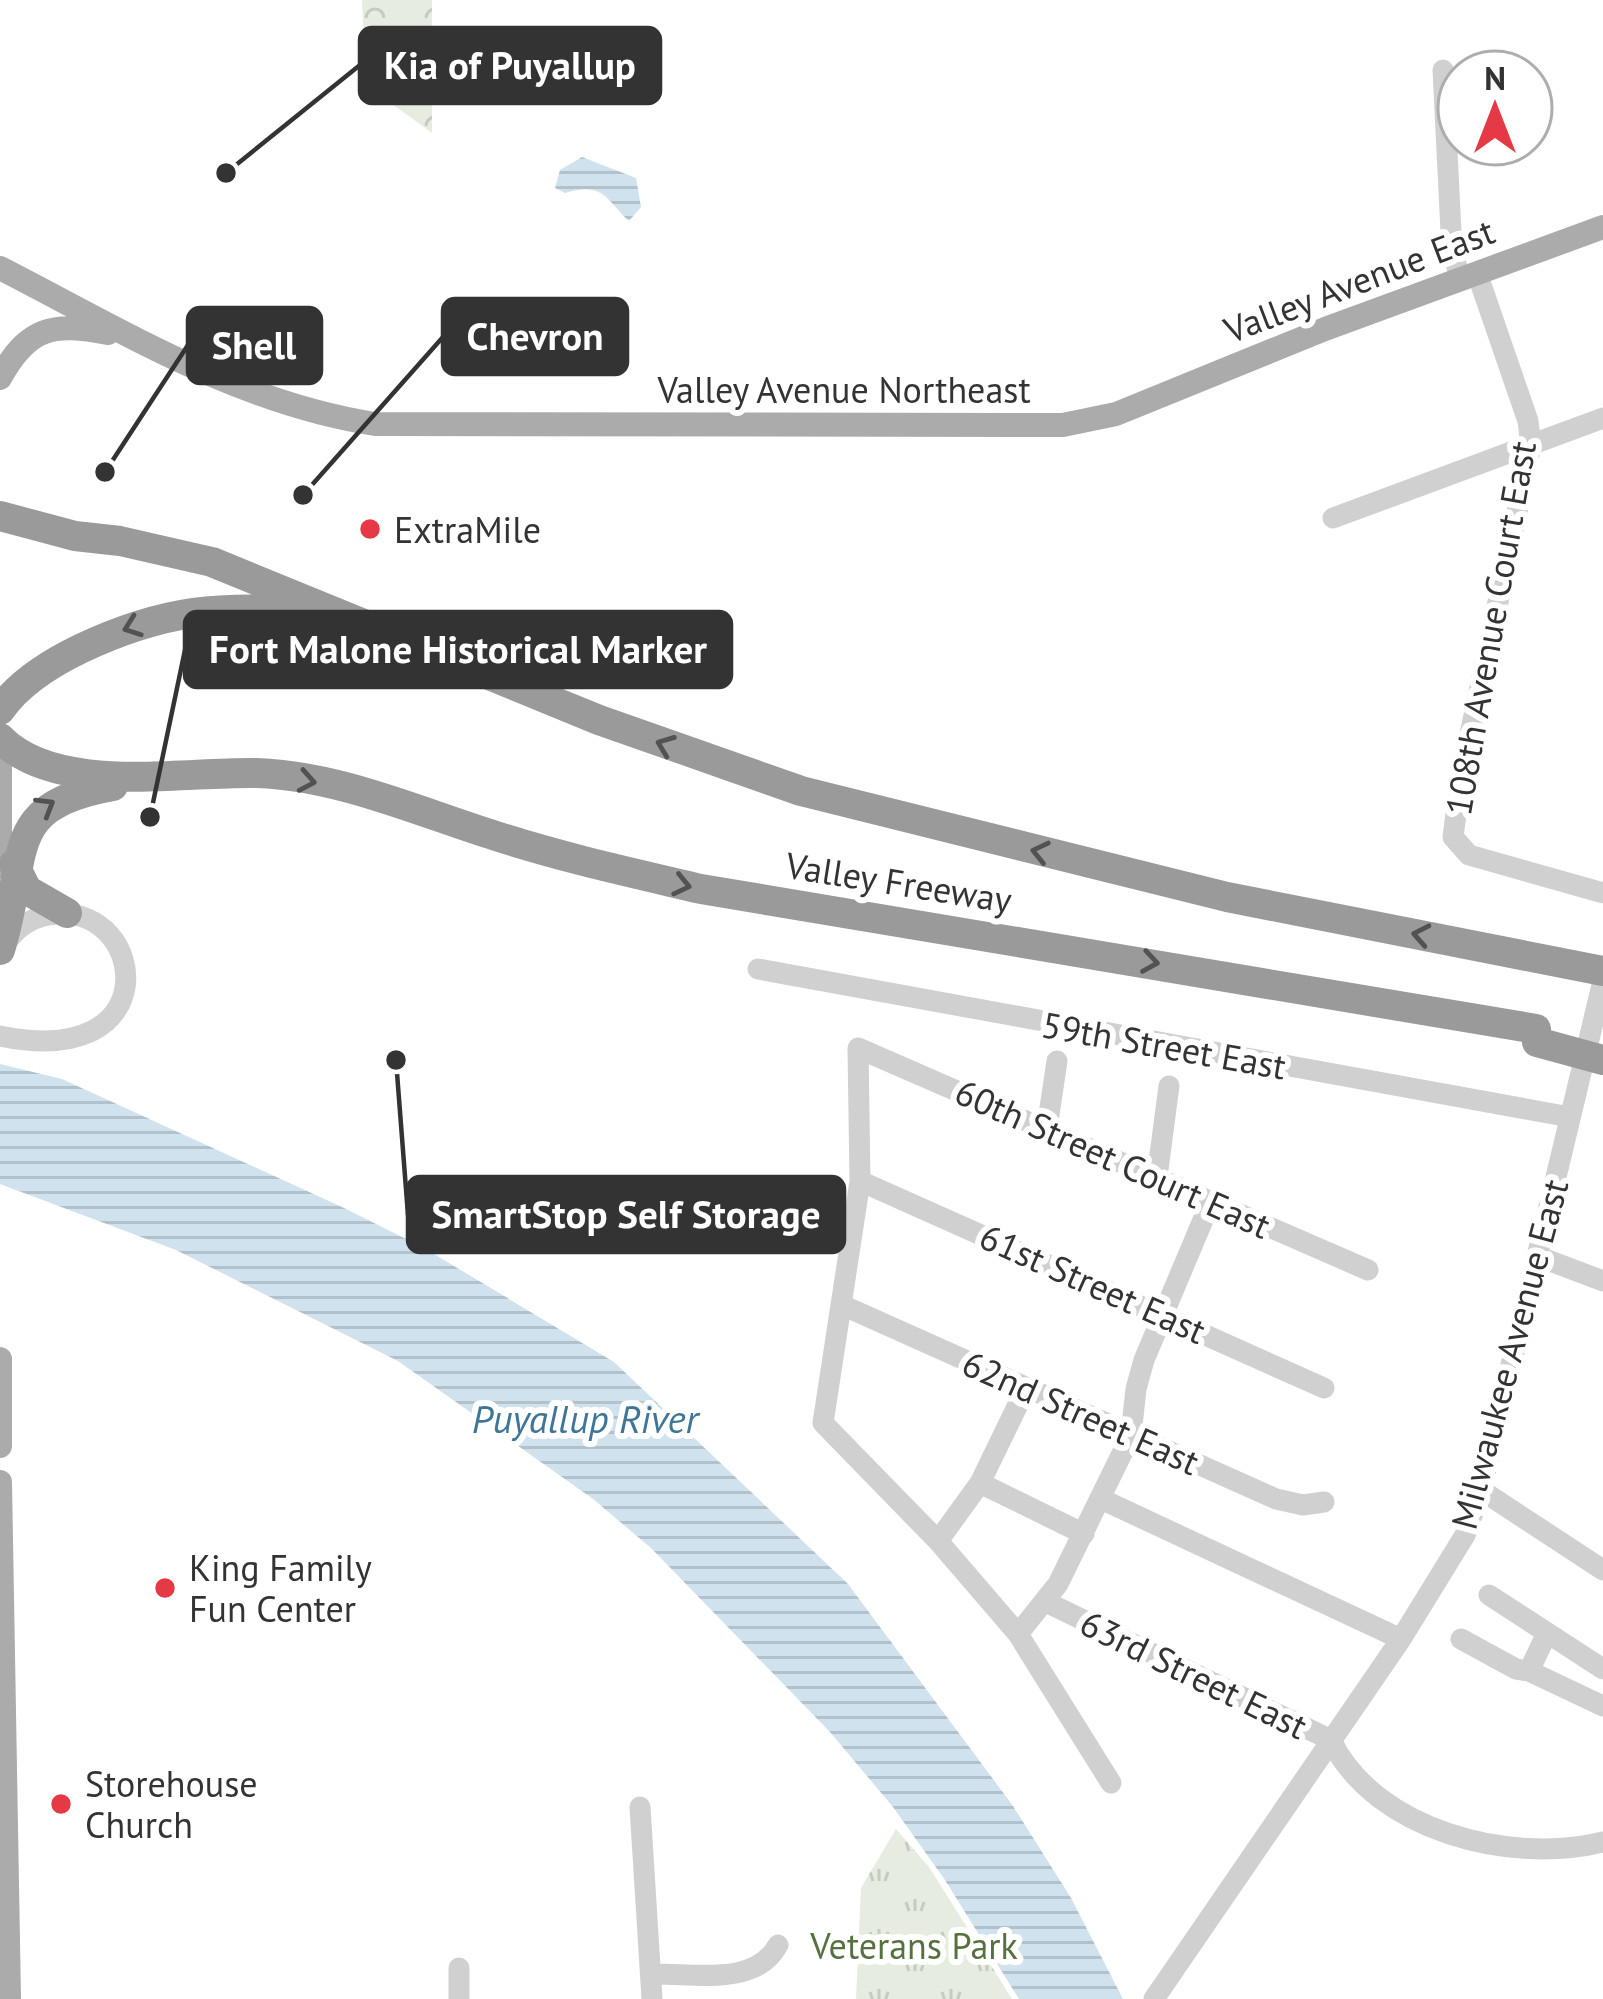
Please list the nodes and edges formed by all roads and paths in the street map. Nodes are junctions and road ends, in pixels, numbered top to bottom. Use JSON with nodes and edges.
{"nodes":[{"id":1,"x":1448,"y":168,"type":"edge"},
{"id":2,"x":1603,"y":227,"type":"edge"},
{"id":3,"x":0,"y":268,"type":"edge"},
{"id":4,"x":1469,"y":276,"type":"junction"},
{"id":5,"x":134,"y":338,"type":"junction"},
{"id":6,"x":0,"y":378,"type":"edge"},
{"id":7,"x":1142,"y":404,"type":"joint"},
{"id":8,"x":1603,"y":418,"type":"edge"},
{"id":9,"x":1532,"y":445,"type":"junction"},
{"id":10,"x":0,"y":516,"type":"edge"},
{"id":11,"x":1333,"y":518,"type":"dead end"},
{"id":12,"x":331,"y":614,"type":"junction"},
{"id":13,"x":0,"y":710,"type":"edge"},
{"id":14,"x":0,"y":738,"type":"edge"},
{"id":15,"x":0,"y":759,"type":"edge"},
{"id":16,"x":190,"y":775,"type":"junction"},
{"id":17,"x":7,"y":866,"type":"edge"},
{"id":18,"x":1603,"y":893,"type":"edge"},
{"id":19,"x":67,"y":914,"type":"junction"},
{"id":20,"x":0,"y":951,"type":"edge"},
{"id":21,"x":758,"y":969,"type":"dead end"},
{"id":22,"x":1603,"y":970,"type":"edge"},
{"id":23,"x":1603,"y":981,"type":"edge"},
{"id":24,"x":0,"y":1036,"type":"edge"},
{"id":25,"x":1537,"y":1036,"type":"junction"},
{"id":26,"x":1603,"y":1043,"type":"edge"},
{"id":27,"x":1057,"y":1060,"type":"dead end"},
{"id":28,"x":1603,"y":1060,"type":"edge"},
{"id":29,"x":1168,"y":1086,"type":"dead end"},
{"id":30,"x":1570,"y":1118,"type":"junction"},
{"id":31,"x":1047,"y":1128,"type":"junction"},
{"id":32,"x":1157,"y":1177,"type":"junction"},
{"id":33,"x":860,"y":1181,"type":"junction"},
{"id":34,"x":1211,"y":1201,"type":"junction"},
{"id":35,"x":1538,"y":1256,"type":"junction"},
{"id":36,"x":1368,"y":1270,"type":"dead end"},
{"id":37,"x":1603,"y":1281,"type":"edge"},
{"id":38,"x":842,"y":1305,"type":"junction"},
{"id":39,"x":1163,"y":1314,"type":"junction"},
{"id":40,"x":0,"y":1359,"type":"edge"},
{"id":41,"x":1026,"y":1388,"type":"junction"},
{"id":42,"x":1324,"y":1388,"type":"dead end"},
{"id":43,"x":1131,"y":1435,"type":"junction"},
{"id":44,"x":0,"y":1446,"type":"edge"},
{"id":45,"x":0,"y":1482,"type":"edge"},
{"id":46,"x":980,"y":1483,"type":"junction"},
{"id":47,"x":1481,"y":1490,"type":"junction"},
{"id":48,"x":1101,"y":1498,"type":"junction"},
{"id":49,"x":1324,"y":1502,"type":"dead end"},
{"id":50,"x":1084,"y":1534,"type":"junction"},
{"id":51,"x":938,"y":1540,"type":"junction"},
{"id":52,"x":1603,"y":1570,"type":"edge"},
{"id":53,"x":1489,"y":1595,"type":"dead end"},
{"id":54,"x":1046,"y":1602,"type":"junction"},
{"id":55,"x":1547,"y":1633,"type":"junction"},
{"id":56,"x":1018,"y":1634,"type":"junction"},
{"id":57,"x":1401,"y":1639,"type":"junction"},
{"id":58,"x":1461,"y":1639,"type":"dead end"},
{"id":59,"x":1603,"y":1669,"type":"edge"},
{"id":60,"x":1529,"y":1671,"type":"junction"},
{"id":61,"x":1603,"y":1706,"type":"edge"},
{"id":62,"x":1331,"y":1740,"type":"junction"},
{"id":63,"x":1111,"y":1783,"type":"dead end"},
{"id":64,"x":640,"y":1808,"type":"dead end"},
{"id":65,"x":1603,"y":1842,"type":"edge"},
{"id":66,"x":778,"y":1945,"type":"dead end"},
{"id":67,"x":459,"y":1968,"type":"dead end"},
{"id":68,"x":652,"y":1974,"type":"junction"},
{"id":69,"x":1166,"y":1995,"type":"edge"},
{"id":70,"x":9,"y":1999,"type":"edge"},
{"id":71,"x":459,"y":1999,"type":"edge"},
{"id":72,"x":652,"y":1999,"type":"edge"}],
"edges":[{"from":1,"to":4,"type":"street","name":"108th Avenue Court East"},
{"from":2,"to":4,"type":"main road","name":"Valley Avenue East"},
{"from":3,"to":5,"type":"main road","name":"Valley Avenue Northeast"},
{"from":4,"to":7,"type":"main road","name":"Valley Avenue East"},
{"from":4,"to":9,"type":"street","name":"108th Avenue Court East"},
{"from":5,"to":6,"type":"main road"},
{"from":5,"to":7,"type":"main road","name":"Valley Avenue Northeast"},
{"from":8,"to":9,"type":"street"},
{"from":9,"to":11,"type":"street"},
{"from":9,"to":18,"type":"street","name":"108th Avenue Court East"},
{"from":10,"to":12,"type":"highway"},
{"from":12,"to":13,"type":"highway","one_way":true},
{"from":22,"to":12,"type":"highway","name":"Valley Freeway","one_way":true},
{"from":14,"to":16,"type":"highway"},
{"from":15,"to":17,"type":"main road"},
{"from":17,"to":16,"type":"highway","one_way":true},
{"from":16,"to":25,"type":"highway","name":"Valley Freeway","one_way":true},
{"from":17,"to":19,"type":"highway"},
{"from":17,"to":20,"type":"highway"},
{"from":19,"to":20,"type":"street"},
{"from":19,"to":24,"type":"street"},
{"from":21,"to":30,"type":"street","name":"59th Street East"},
{"from":23,"to":30,"type":"street","name":"Milwaukee Avenue East"},
{"from":25,"to":26,"type":"highway","name":"Valley Freeway"},
{"from":25,"to":28,"type":"highway","bridge":true},
{"from":27,"to":31,"type":"street"},
{"from":29,"to":32,"type":"street"},
{"from":30,"to":35,"type":"street","name":"Milwaukee Avenue East"},
{"from":31,"to":32,"type":"street","name":"60th Street Court East"},
{"from":31,"to":33,"type":"street","name":"60th Street Court East"},
{"from":32,"to":34,"type":"street","name":"60th Street Court East"},
{"from":33,"to":38,"type":"street"},
{"from":33,"to":39,"type":"street","name":"61st Street East"},
{"from":34,"to":36,"type":"street","name":"60th Street Court East"},
{"from":34,"to":39,"type":"street"},
{"from":35,"to":37,"type":"street"},
{"from":35,"to":47,"type":"street","name":"Milwaukee Avenue East"},
{"from":38,"to":41,"type":"street","name":"62nd Street East"},
{"from":38,"to":51,"type":"street"},
{"from":39,"to":42,"type":"street","name":"61st Street East"},
{"from":39,"to":43,"type":"street"},
{"from":40,"to":44,"type":"main road"},
{"from":41,"to":43,"type":"street","name":"62nd Street East"},
{"from":41,"to":46,"type":"street"},
{"from":43,"to":48,"type":"street"},
{"from":43,"to":49,"type":"street","name":"62nd Street East"},
{"from":45,"to":70,"type":"main road"},
{"from":46,"to":50,"type":"street"},
{"from":46,"to":51,"type":"street"},
{"from":47,"to":52,"type":"street"},
{"from":47,"to":57,"type":"street","name":"Milwaukee Avenue East"},
{"from":48,"to":50,"type":"street"},
{"from":48,"to":57,"type":"street"},
{"from":50,"to":54,"type":"street"},
{"from":51,"to":56,"type":"street"},
{"from":53,"to":55,"type":"street"},
{"from":54,"to":56,"type":"street"},
{"from":54,"to":62,"type":"street","name":"63rd Street East"},
{"from":55,"to":59,"type":"street"},
{"from":55,"to":60,"type":"street"},
{"from":56,"to":63,"type":"street"},
{"from":57,"to":62,"type":"street","name":"Milwaukee Avenue East"},
{"from":58,"to":60,"type":"street"},
{"from":60,"to":61,"type":"street"},
{"from":62,"to":65,"type":"street","name":"63rd Street East"},
{"from":62,"to":69,"type":"street","name":"Milwaukee Avenue East"},
{"from":64,"to":68,"type":"street"},
{"from":66,"to":68,"type":"street"},
{"from":67,"to":71,"type":"street"},
{"from":68,"to":72,"type":"street"}]}
